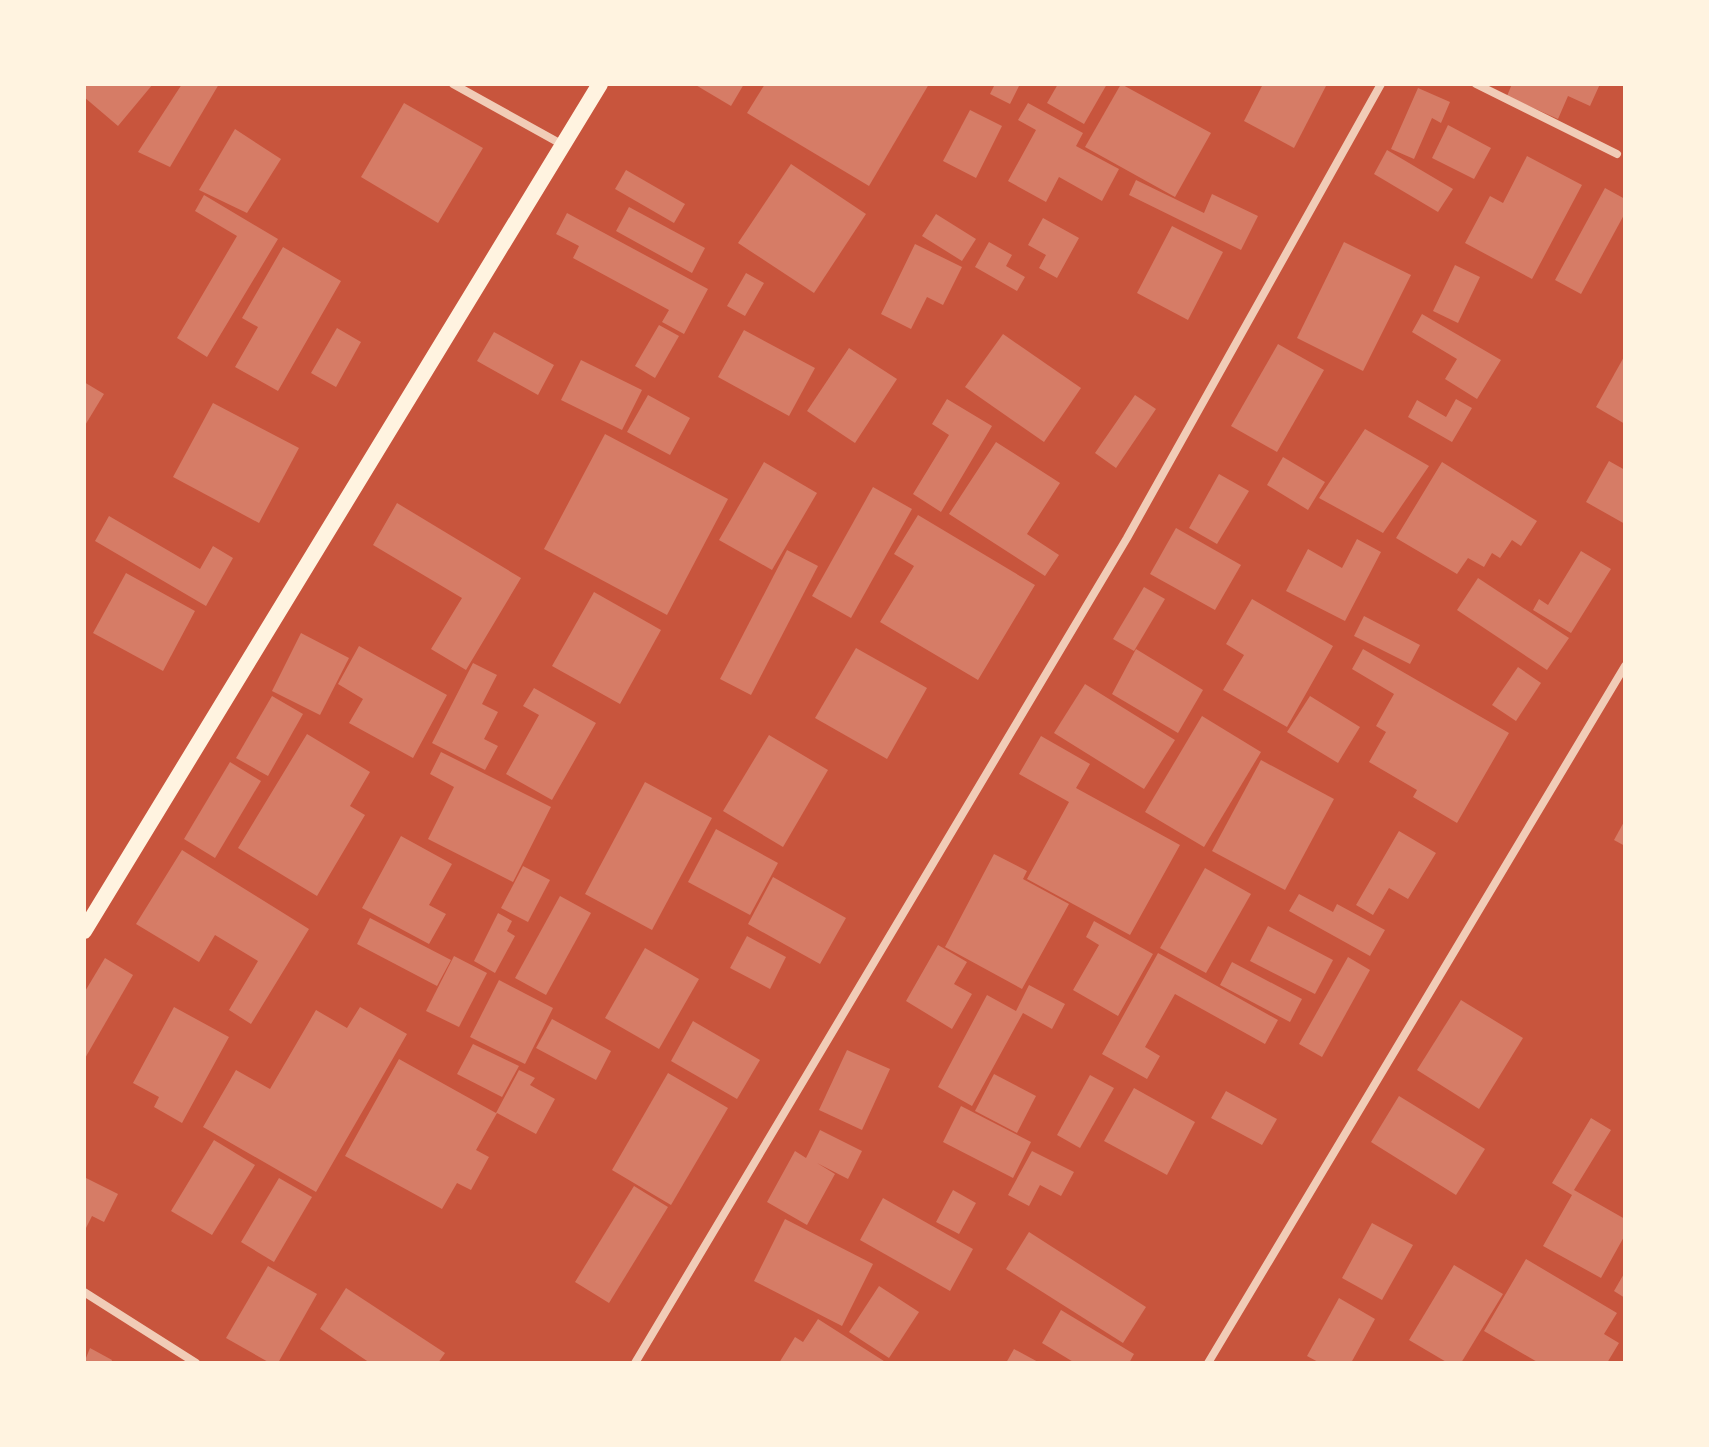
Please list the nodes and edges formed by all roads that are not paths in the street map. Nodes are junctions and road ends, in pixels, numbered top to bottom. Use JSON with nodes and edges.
{"nodes":[{"id":1,"x":453,"y":84,"type":"edge"},
{"id":2,"x":600,"y":84,"type":"edge"},
{"id":3,"x":1381,"y":84,"type":"edge"},
{"id":4,"x":1476,"y":84,"type":"edge"},
{"id":5,"x":563,"y":145,"type":"junction"},
{"id":6,"x":1617,"y":154,"type":"dead end"},
{"id":7,"x":1625,"y":666,"type":"edge"},
{"id":8,"x":84,"y":931,"type":"edge"},
{"id":9,"x":84,"y":1292,"type":"edge"},
{"id":10,"x":196,"y":1363,"type":"edge"},
{"id":11,"x":635,"y":1363,"type":"edge"},
{"id":12,"x":1208,"y":1363,"type":"edge"}],
"edges":[{"from":1,"to":5,"type":"street"},
{"from":2,"to":5,"type":"main road"},
{"from":3,"to":11,"type":"street"},
{"from":4,"to":6,"type":"street"},
{"from":5,"to":8,"type":"main road"},
{"from":7,"to":12,"type":"street"},
{"from":9,"to":10,"type":"street"}]}
